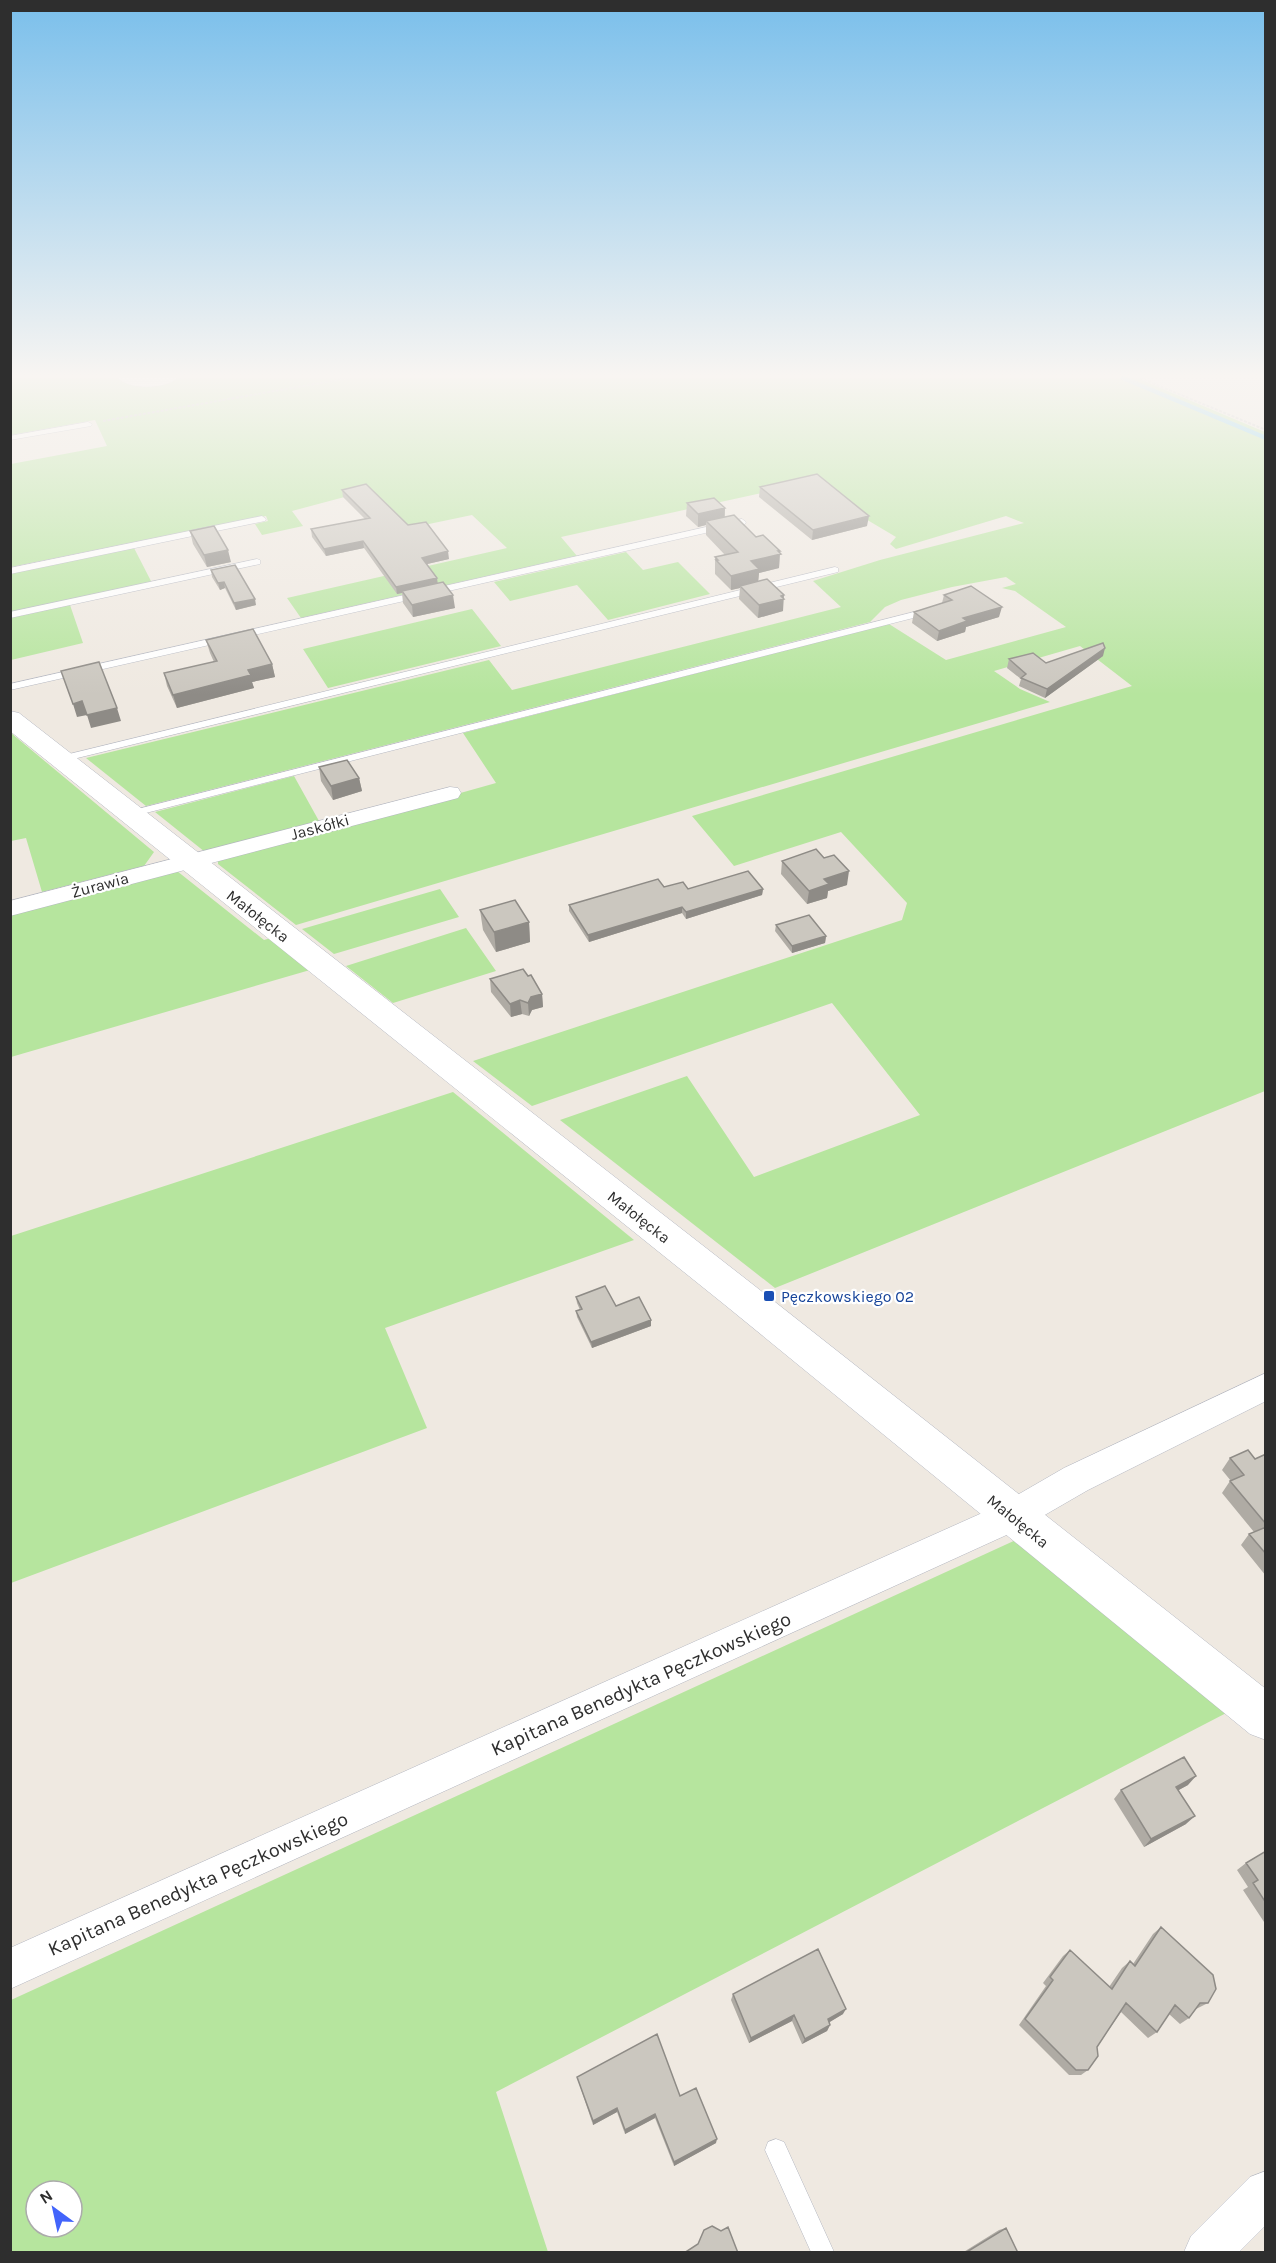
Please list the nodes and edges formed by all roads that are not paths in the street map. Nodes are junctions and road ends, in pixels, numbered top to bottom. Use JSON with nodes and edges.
{"nodes":[{"id":1,"x":262,"y":519,"type":"dead end"},
{"id":2,"x":742,"y":522,"type":"edge"},
{"id":3,"x":257,"y":562,"type":"dead end"},
{"id":4,"x":835,"y":570,"type":"dead end"},
{"id":5,"x":10,"y":571,"type":"edge"},
{"id":6,"x":918,"y":614,"type":"edge"},
{"id":7,"x":10,"y":615,"type":"edge"},
{"id":8,"x":10,"y":687,"type":"edge"},
{"id":9,"x":10,"y":718,"type":"edge"},
{"id":10,"x":61,"y":759,"type":"junction"},
{"id":11,"x":450,"y":793,"type":"dead end"},
{"id":12,"x":130,"y":814,"type":"junction"},
{"id":13,"x":189,"y":862,"type":"junction"},
{"id":14,"x":10,"y":909,"type":"edge"},
{"id":15,"x":1266,"y":1386,"type":"edge"},
{"id":16,"x":1012,"y":1516,"type":"junction"},
{"id":17,"x":1266,"y":1718,"type":"edge"},
{"id":18,"x":10,"y":1969,"type":"edge"},
{"id":19,"x":776,"y":2150,"type":"dead end"},
{"id":20,"x":1266,"y":2193,"type":"edge"},
{"id":21,"x":823,"y":2253,"type":"edge"},
{"id":22,"x":1208,"y":2253,"type":"edge"}],
"edges":[{"from":1,"to":5,"type":"lane"},
{"from":2,"to":8,"type":"lane"},
{"from":3,"to":7,"type":"lane"},
{"from":4,"to":10,"type":"lane"},
{"from":6,"to":12,"type":"lane"},
{"from":9,"to":10,"type":"street","name":"Małołęcka"},
{"from":10,"to":12,"type":"street","name":"Małołęcka"},
{"from":11,"to":13,"type":"street","name":"Jaskółki"},
{"from":12,"to":13,"type":"street","name":"Małołęcka"},
{"from":13,"to":14,"type":"street","name":"Żurawia"},
{"from":13,"to":16,"type":"street","name":"Małołęcka"},
{"from":15,"to":16,"type":"street","name":"Kapitana Benedykta Pęczkowskiego"},
{"from":16,"to":17,"type":"street","name":"Małołęcka"},
{"from":16,"to":18,"type":"street","name":"Kapitana Benedykta Pęczkowskiego"},
{"from":19,"to":21,"type":"lane"},
{"from":20,"to":22,"type":"street"}]}
